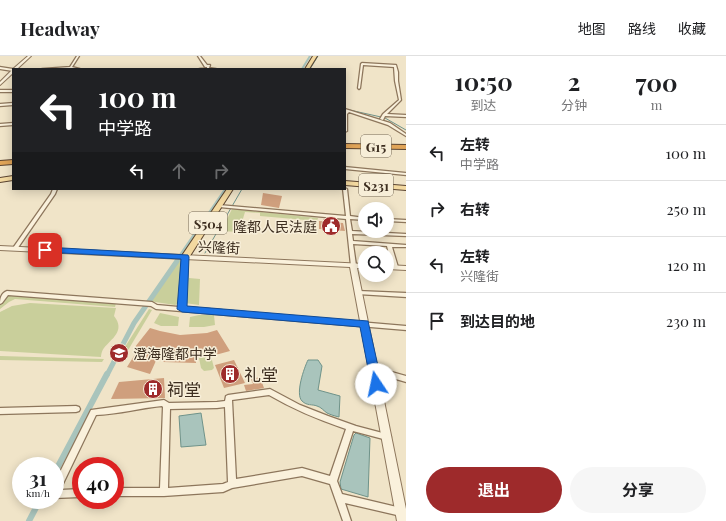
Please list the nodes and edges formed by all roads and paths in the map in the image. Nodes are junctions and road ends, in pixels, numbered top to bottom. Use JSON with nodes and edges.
{"nodes":[{"id":1,"x":30,"y":56,"type":"edge"},
{"id":2,"x":78,"y":56,"type":"edge"},
{"id":3,"x":199,"y":56,"type":"edge"},
{"id":4,"x":315,"y":59,"type":"edge"},
{"id":5,"x":71,"y":67,"type":"junction"},
{"id":6,"x":0,"y":68,"type":"edge"},
{"id":7,"x":16,"y":68,"type":"edge"},
{"id":8,"x":57,"y":68,"type":"edge"},
{"id":9,"x":75,"y":68,"type":"edge"},
{"id":10,"x":210,"y":68,"type":"edge"},
{"id":11,"x":308,"y":68,"type":"edge"},
{"id":12,"x":12,"y":70,"type":"edge"},
{"id":13,"x":12,"y":72,"type":"edge"},
{"id":14,"x":0,"y":83,"type":"edge"},
{"id":15,"x":359,"y":88,"type":"dead end"},
{"id":16,"x":0,"y":91,"type":"edge"},
{"id":17,"x":12,"y":91,"type":"edge"},
{"id":18,"x":400,"y":94,"type":"junction"},
{"id":19,"x":406,"y":95,"type":"edge"},
{"id":20,"x":12,"y":104,"type":"edge"},
{"id":21,"x":0,"y":105,"type":"edge"},
{"id":22,"x":347,"y":111,"type":"edge"},
{"id":23,"x":358,"y":114,"type":"junction"},
{"id":24,"x":384,"y":115,"type":"junction"},
{"id":25,"x":406,"y":116,"type":"edge"},
{"id":26,"x":382,"y":119,"type":"junction"},
{"id":27,"x":12,"y":124,"type":"edge"},
{"id":28,"x":389,"y":124,"type":"junction"},
{"id":29,"x":0,"y":125,"type":"edge"},
{"id":30,"x":406,"y":135,"type":"edge"},
{"id":31,"x":346,"y":148,"type":"edge"},
{"id":32,"x":406,"y":149,"type":"edge"},
{"id":33,"x":12,"y":163,"type":"edge"},
{"id":34,"x":0,"y":164,"type":"edge"},
{"id":35,"x":346,"y":168,"type":"edge"},
{"id":36,"x":406,"y":174,"type":"edge"},
{"id":37,"x":12,"y":179,"type":"edge"},
{"id":38,"x":0,"y":181,"type":"edge"},
{"id":39,"x":346,"y":184,"type":"edge"},
{"id":40,"x":406,"y":189,"type":"edge"},
{"id":41,"x":55,"y":190,"type":"edge"},
{"id":42,"x":229,"y":190,"type":"edge"},
{"id":43,"x":345,"y":190,"type":"edge"},
{"id":44,"x":219,"y":206,"type":"junction"},
{"id":45,"x":348,"y":218,"type":"junction"},
{"id":46,"x":358,"y":219,"type":"edge"},
{"id":47,"x":394,"y":220,"type":"edge"},
{"id":48,"x":406,"y":221,"type":"edge"},
{"id":49,"x":350,"y":232,"type":"junction"},
{"id":50,"x":406,"y":235,"type":"edge"},
{"id":51,"x":351,"y":242,"type":"junction"},
{"id":52,"x":388,"y":244,"type":"junction"},
{"id":53,"x":406,"y":246,"type":"edge"},
{"id":54,"x":0,"y":248,"type":"edge"},
{"id":55,"x":15,"y":248,"type":"junction"},
{"id":56,"x":185,"y":257,"type":"junction"},
{"id":57,"x":353,"y":265,"type":"junction"},
{"id":58,"x":358,"y":265,"type":"edge"},
{"id":59,"x":396,"y":267,"type":"joint"},
{"id":60,"x":406,"y":268,"type":"edge"},
{"id":61,"x":359,"y":293,"type":"junction"},
{"id":62,"x":406,"y":295,"type":"edge"},
{"id":63,"x":0,"y":302,"type":"edge"},
{"id":64,"x":182,"y":309,"type":"junction"},
{"id":65,"x":365,"y":324,"type":"junction"},
{"id":66,"x":406,"y":328,"type":"edge"},
{"id":67,"x":374,"y":370,"type":"junction"},
{"id":68,"x":406,"y":379,"type":"edge"},
{"id":69,"x":228,"y":403,"type":"junction"},
{"id":70,"x":167,"y":406,"type":"junction"},
{"id":71,"x":76,"y":409,"type":"dead end"},
{"id":72,"x":0,"y":411,"type":"edge"},
{"id":73,"x":350,"y":427,"type":"junction"},
{"id":74,"x":387,"y":437,"type":"junction"},
{"id":75,"x":64,"y":474,"type":"edge"},
{"id":76,"x":333,"y":481,"type":"junction"},
{"id":77,"x":232,"y":484,"type":"junction"},
{"id":78,"x":124,"y":492,"type":"edge"},
{"id":79,"x":164,"y":492,"type":"junction"},
{"id":80,"x":339,"y":497,"type":"junction"},
{"id":81,"x":402,"y":516,"type":"edge"},
{"id":82,"x":347,"y":521,"type":"edge"}],
"edges":[{"from":1,"to":7,"type":"street"},
{"from":2,"to":5,"type":"street"},
{"from":3,"to":10,"type":"street"},
{"from":4,"to":11,"type":"main road"},
{"from":5,"to":8,"type":"street"},
{"from":5,"to":9,"type":"street"},
{"from":6,"to":12,"type":"street"},
{"from":13,"to":14,"type":"street"},
{"from":15,"to":18,"type":"street"},
{"from":16,"to":17,"type":"street"},
{"from":18,"to":19,"type":"street"},
{"from":18,"to":24,"type":"street"},
{"from":20,"to":21,"type":"street"},
{"from":22,"to":23,"type":"street"},
{"from":23,"to":26,"type":"street"},
{"from":23,"to":28,"type":"street"},
{"from":24,"to":25,"type":"street"},
{"from":24,"to":26,"type":"street"},
{"from":26,"to":28,"type":"street"},
{"from":27,"to":29,"type":"street"},
{"from":28,"to":30,"type":"street"},
{"from":31,"to":32,"type":"highway","number":"G15"},
{"from":33,"to":34,"type":"highway"},
{"from":35,"to":36,"type":"street"},
{"from":37,"to":38,"type":"main road"},
{"from":39,"to":40,"type":"main road","number":"S231"},
{"from":41,"to":55,"type":"street"},
{"from":42,"to":44,"type":"main road","number":"S504"},
{"from":43,"to":45,"type":"street"},
{"from":44,"to":45,"type":"street"},
{"from":44,"to":56,"type":"main road","number":"S504"},
{"from":45,"to":46,"type":"street"},
{"from":45,"to":49,"type":"street"},
{"from":47,"to":48,"type":"street"},
{"from":49,"to":50,"type":"street"},
{"from":49,"to":51,"type":"street"},
{"from":51,"to":52,"type":"street"},
{"from":51,"to":57,"type":"street"},
{"from":52,"to":53,"type":"street"},
{"from":52,"to":59,"type":"street"},
{"from":54,"to":55,"type":"street","name":"兴隆街"},
{"from":55,"to":56,"type":"street","name":"兴隆街"},
{"from":56,"to":57,"type":"street","name":"兴隆街"},
{"from":56,"to":64,"type":"street"},
{"from":57,"to":58,"type":"street","name":"兴隆街"},
{"from":57,"to":61,"type":"street"},
{"from":59,"to":60,"type":"street"},
{"from":61,"to":62,"type":"street"},
{"from":61,"to":65,"type":"street"},
{"from":63,"to":64,"type":"street"},
{"from":64,"to":65,"type":"street"},
{"from":65,"to":66,"type":"street"},
{"from":65,"to":67,"type":"street"},
{"from":67,"to":68,"type":"street"},
{"from":67,"to":74,"type":"street"},
{"from":69,"to":70,"type":"street"},
{"from":69,"to":73,"type":"street"},
{"from":69,"to":77,"type":"street"},
{"from":70,"to":75,"type":"street"},
{"from":70,"to":79,"type":"street"},
{"from":71,"to":72,"type":"street"},
{"from":73,"to":74,"type":"street"},
{"from":73,"to":76,"type":"street"},
{"from":74,"to":81,"type":"street"},
{"from":76,"to":77,"type":"street"},
{"from":76,"to":80,"type":"street"},
{"from":77,"to":79,"type":"street"},
{"from":78,"to":79,"type":"street"},
{"from":80,"to":81,"type":"street"},
{"from":80,"to":82,"type":"street"}]}
